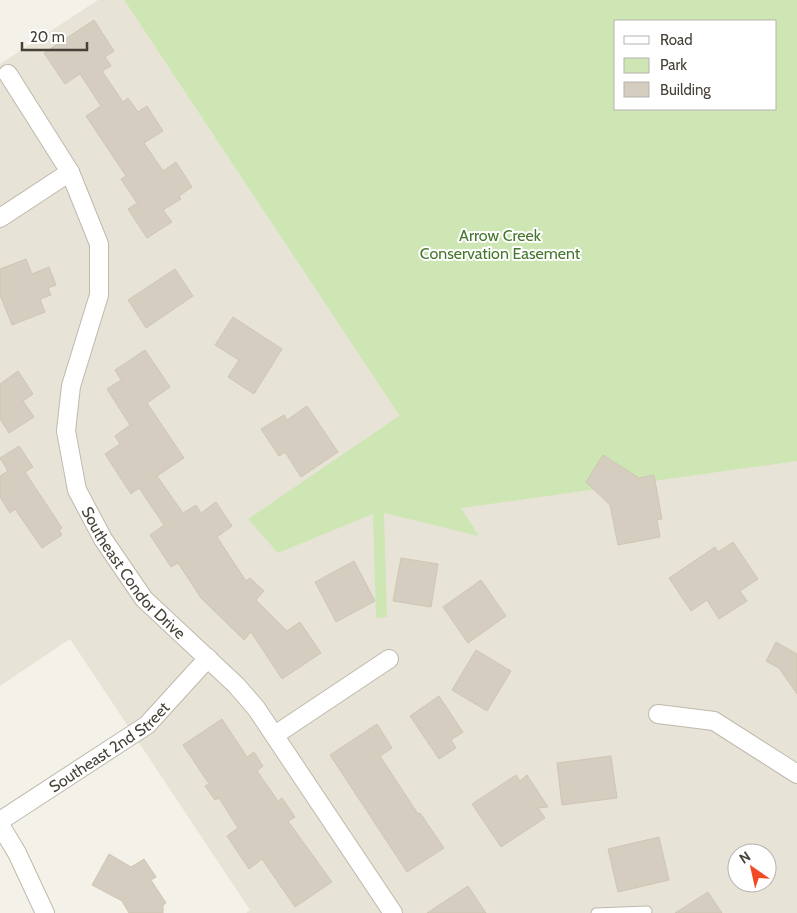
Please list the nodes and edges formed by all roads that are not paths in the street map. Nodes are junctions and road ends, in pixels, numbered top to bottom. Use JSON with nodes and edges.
{"nodes":[{"id":1,"x":8,"y":74,"type":"dead end"},
{"id":2,"x":70,"y":172,"type":"junction"},
{"id":3,"x":0,"y":218,"type":"edge"},
{"id":4,"x":208,"y":658,"type":"junction"},
{"id":5,"x":389,"y":659,"type":"dead end"},
{"id":6,"x":658,"y":714,"type":"dead end"},
{"id":7,"x":275,"y":735,"type":"junction"},
{"id":8,"x":797,"y":774,"type":"edge"},
{"id":9,"x":0,"y":821,"type":"edge"},
{"id":10,"x":0,"y":825,"type":"edge"},
{"id":11,"x":646,"y":911,"type":"dead end"},
{"id":12,"x":45,"y":913,"type":"edge"},
{"id":13,"x":393,"y":913,"type":"edge"},
{"id":14,"x":596,"y":913,"type":"edge"}],
"edges":[{"from":1,"to":2,"type":"street","name":"Southeast Condor Drive"},
{"from":2,"to":3,"type":"street"},
{"from":2,"to":4,"type":"street","name":"Southeast Condor Drive"},
{"from":4,"to":7,"type":"street","name":"Southeast Condor Drive"},
{"from":4,"to":9,"type":"street","name":"Southeast 2nd Street"},
{"from":5,"to":7,"type":"street"},
{"from":6,"to":8,"type":"street"},
{"from":7,"to":13,"type":"street","name":"Southeast Condor Drive"},
{"from":10,"to":12,"type":"street"},
{"from":11,"to":14,"type":"lane"}]}
